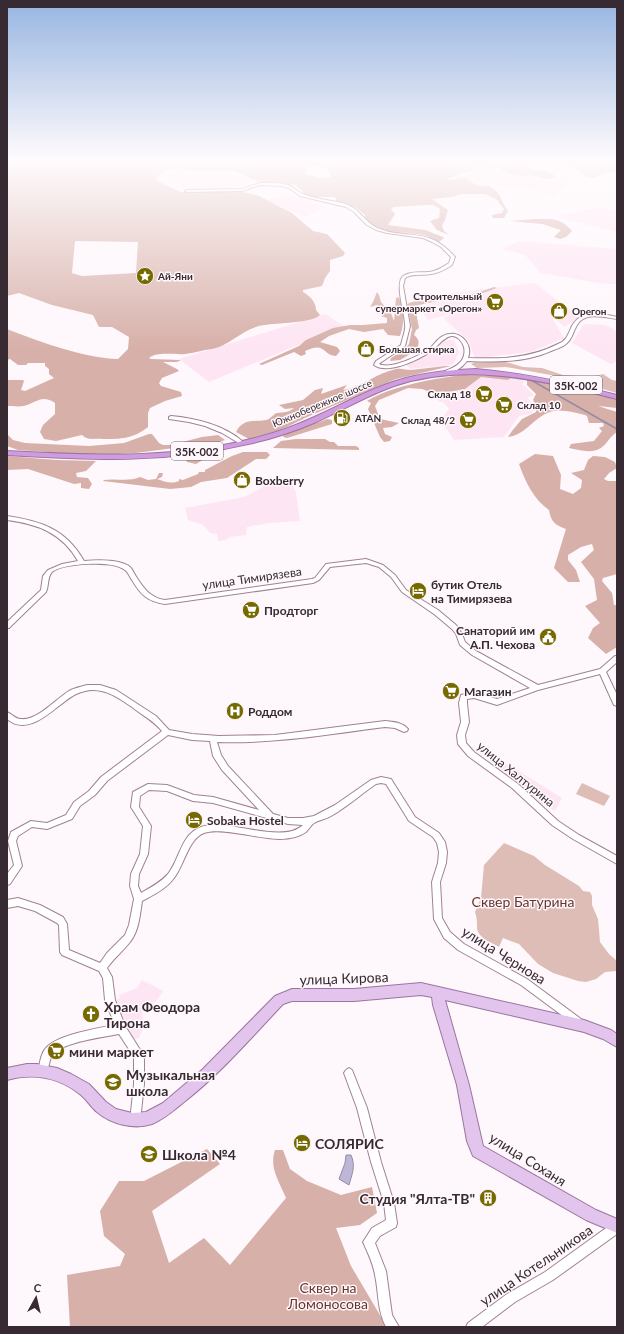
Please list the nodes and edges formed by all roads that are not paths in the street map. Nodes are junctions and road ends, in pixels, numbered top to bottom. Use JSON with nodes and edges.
{"nodes":[{"id":1,"x":367,"y":223,"type":"edge"},
{"id":2,"x":617,"y":318,"type":"edge"},
{"id":3,"x":464,"y":362,"type":"junction"},
{"id":4,"x":476,"y":370,"type":"junction"},
{"id":5,"x":454,"y":371,"type":"junction"},
{"id":6,"x":446,"y":372,"type":"junction"},
{"id":7,"x":535,"y":376,"type":"junction"},
{"id":8,"x":617,"y":396,"type":"edge"},
{"id":9,"x":171,"y":418,"type":"dead end"},
{"id":10,"x":239,"y":441,"type":"junction"},
{"id":11,"x":7,"y":452,"type":"edge"},
{"id":12,"x":7,"y":518,"type":"edge"},
{"id":13,"x":81,"y":562,"type":"junction"},
{"id":14,"x":7,"y":626,"type":"edge"},
{"id":15,"x":617,"y":658,"type":"edge"},
{"id":16,"x":602,"y":671,"type":"junction"},
{"id":17,"x":537,"y":688,"type":"junction"},
{"id":18,"x":617,"y":703,"type":"edge"},
{"id":19,"x":7,"y":715,"type":"edge"},
{"id":20,"x":404,"y":729,"type":"dead end"},
{"id":21,"x":167,"y":732,"type":"junction"},
{"id":22,"x":213,"y":739,"type":"junction"},
{"id":23,"x":271,"y":817,"type":"junction"},
{"id":24,"x":312,"y":820,"type":"junction"},
{"id":25,"x":617,"y":860,"type":"edge"},
{"id":26,"x":7,"y":881,"type":"edge"},
{"id":27,"x":138,"y":899,"type":"junction"},
{"id":28,"x":7,"y":904,"type":"edge"},
{"id":29,"x":102,"y":968,"type":"junction"},
{"id":30,"x":438,"y":993,"type":"junction"},
{"id":31,"x":584,"y":1026,"type":"junction"},
{"id":32,"x":121,"y":1029,"type":"junction"},
{"id":33,"x":617,"y":1041,"type":"edge"},
{"id":34,"x":43,"y":1071,"type":"junction"},
{"id":35,"x":7,"y":1074,"type":"edge"},
{"id":36,"x":349,"y":1074,"type":"dead end"},
{"id":37,"x":135,"y":1122,"type":"junction"},
{"id":38,"x":617,"y":1227,"type":"edge"},
{"id":39,"x":393,"y":1327,"type":"edge"},
{"id":40,"x":472,"y":1327,"type":"edge"}],
"edges":[{"from":1,"to":3,"type":"street"},
{"from":2,"to":3,"type":"street"},
{"from":3,"to":4,"type":"street"},
{"from":3,"to":5,"type":"street"},
{"from":4,"to":5,"type":"highway","name":"Южнобережное шоссе"},
{"from":4,"to":6,"type":"highway","name":"Южнобережное шоссе"},
{"from":4,"to":7,"type":"highway","name":"Южнобережное шоссе"},
{"from":4,"to":7,"type":"highway","name":"Южнобережное шоссе"},
{"from":5,"to":6,"type":"street"},
{"from":5,"to":10,"type":"highway","name":"Южнобережное шоссе","number":"35К-002"},
{"from":6,"to":11,"type":"highway","name":"Южнобережное шоссе","number":"35К-002"},
{"from":7,"to":8,"type":"highway","name":"Южнобережное шоссе","number":"35К-002"},
{"from":9,"to":10,"type":"street"},
{"from":10,"to":11,"type":"highway","name":"Южнобережное шоссе","number":"35К-002"},
{"from":12,"to":13,"type":"street"},
{"from":13,"to":14,"type":"street","name":"улица Тимирязева"},
{"from":13,"to":17,"type":"street","name":"улица Тимирязева"},
{"from":15,"to":16,"type":"street"},
{"from":16,"to":17,"type":"street"},
{"from":16,"to":18,"type":"street"},
{"from":17,"to":25,"type":"street","name":"улица Халтурина"},
{"from":19,"to":21,"type":"street"},
{"from":20,"to":22,"type":"street"},
{"from":21,"to":22,"type":"street"},
{"from":21,"to":26,"type":"street"},
{"from":22,"to":23,"type":"street"},
{"from":23,"to":24,"type":"street","name":"улица Чернова"},
{"from":23,"to":27,"type":"street","name":"улица Чернова"},
{"from":24,"to":27,"type":"street"},
{"from":24,"to":31,"type":"street","name":"улица Чернова"},
{"from":27,"to":29,"type":"street"},
{"from":28,"to":29,"type":"street"},
{"from":29,"to":32,"type":"street"},
{"from":30,"to":31,"type":"main road","name":"улица Кирова"},
{"from":30,"to":37,"type":"main road","name":"улица Кирова"},
{"from":30,"to":38,"type":"main road","name":"улица Соханя"},
{"from":31,"to":33,"type":"main road","name":"улица Кирова"},
{"from":32,"to":34,"type":"street"},
{"from":32,"to":37,"type":"street"},
{"from":34,"to":35,"type":"main road","name":"улица Кирова"},
{"from":34,"to":37,"type":"main road","name":"улица Кирова"},
{"from":36,"to":39,"type":"street"},
{"from":38,"to":40,"type":"street","name":"улица Котельникова"}]}
